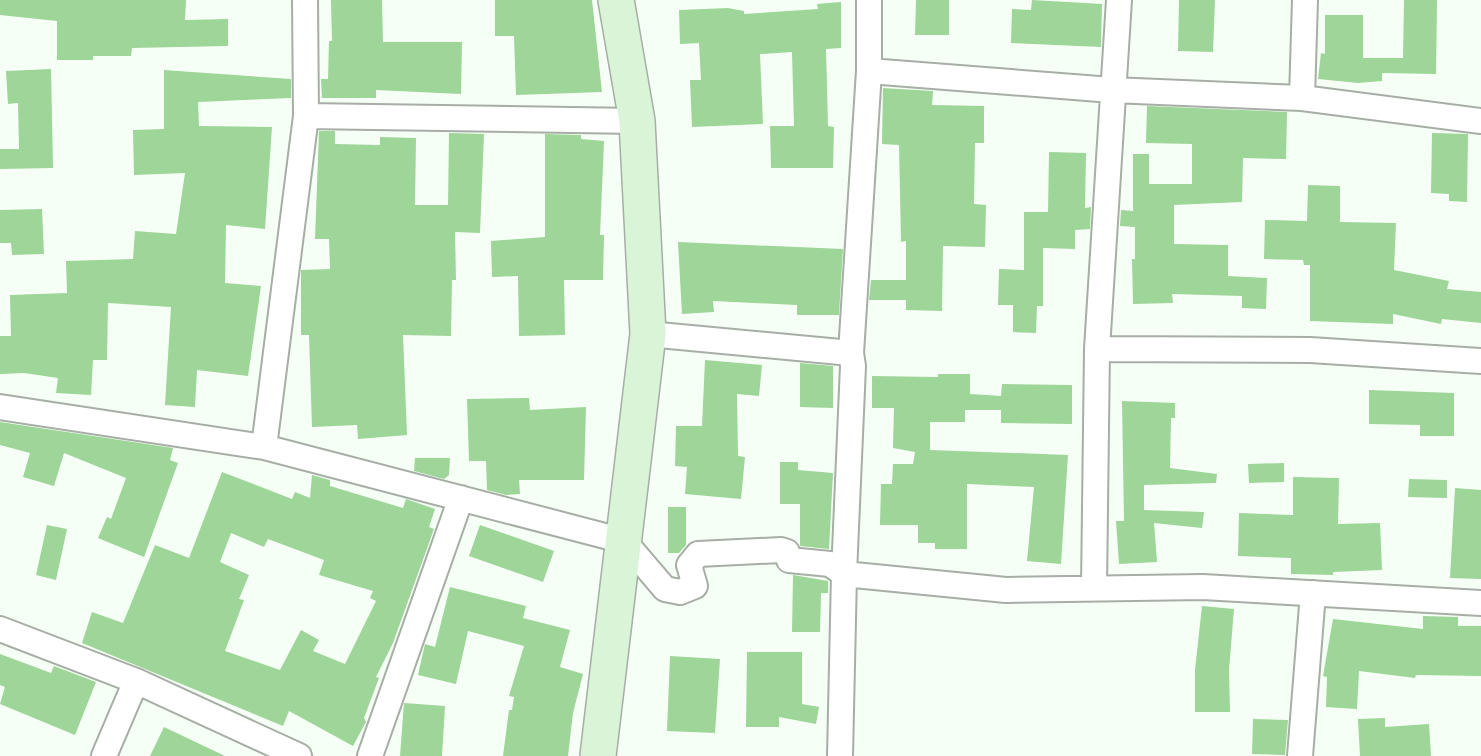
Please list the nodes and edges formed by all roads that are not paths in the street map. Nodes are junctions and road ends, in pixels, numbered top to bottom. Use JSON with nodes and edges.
{"nodes":[{"id":1,"x":305,"y":0,"type":"edge"},
{"id":2,"x":616,"y":0,"type":"edge"},
{"id":3,"x":869,"y":0,"type":"edge"},
{"id":4,"x":1119,"y":0,"type":"edge"},
{"id":5,"x":1305,"y":0,"type":"edge"},
{"id":6,"x":869,"y":71,"type":"junction"},
{"id":7,"x":1112,"y":90,"type":"junction"},
{"id":8,"x":1302,"y":98,"type":"junction"},
{"id":9,"x":306,"y":116,"type":"junction"},
{"id":10,"x":637,"y":121,"type":"junction"},
{"id":11,"x":1481,"y":121,"type":"edge"},
{"id":12,"x":648,"y":334,"type":"junction"},
{"id":13,"x":1097,"y":349,"type":"junction"},
{"id":14,"x":851,"y":353,"type":"junction"},
{"id":15,"x":1481,"y":361,"type":"edge"},
{"id":16,"x":0,"y":407,"type":"edge"},
{"id":17,"x":264,"y":447,"type":"junction"},
{"id":18,"x":461,"y":498,"type":"junction"},
{"id":19,"x":624,"y":541,"type":"junction"},
{"id":20,"x":844,"y":574,"type":"junction"},
{"id":21,"x":1094,"y":588,"type":"junction"},
{"id":22,"x":1313,"y":593,"type":"junction"},
{"id":23,"x":1481,"y":603,"type":"edge"},
{"id":24,"x":0,"y":629,"type":"edge"},
{"id":25,"x":136,"y":681,"type":"junction"},
{"id":26,"x":104,"y":756,"type":"edge"},
{"id":27,"x":299,"y":756,"type":"edge"},
{"id":28,"x":370,"y":756,"type":"edge"},
{"id":29,"x":598,"y":756,"type":"edge"},
{"id":30,"x":840,"y":756,"type":"edge"},
{"id":31,"x":1300,"y":756,"type":"edge"}],
"edges":[{"from":1,"to":9,"type":"street"},
{"from":2,"to":10,"type":"main road"},
{"from":3,"to":6,"type":"street"},
{"from":4,"to":7,"type":"street"},
{"from":5,"to":8,"type":"street"},
{"from":6,"to":7,"type":"street"},
{"from":6,"to":14,"type":"street"},
{"from":7,"to":8,"type":"street"},
{"from":7,"to":13,"type":"street"},
{"from":8,"to":11,"type":"street"},
{"from":9,"to":10,"type":"street"},
{"from":9,"to":17,"type":"street"},
{"from":10,"to":12,"type":"main road"},
{"from":12,"to":14,"type":"street"},
{"from":12,"to":19,"type":"main road"},
{"from":13,"to":15,"type":"street"},
{"from":13,"to":21,"type":"street"},
{"from":14,"to":20,"type":"street"},
{"from":16,"to":17,"type":"street"},
{"from":17,"to":18,"type":"street"},
{"from":18,"to":19,"type":"street"},
{"from":18,"to":28,"type":"street"},
{"from":19,"to":20,"type":"street"},
{"from":19,"to":29,"type":"main road"},
{"from":20,"to":21,"type":"street"},
{"from":20,"to":30,"type":"street"},
{"from":21,"to":22,"type":"street"},
{"from":22,"to":23,"type":"street"},
{"from":22,"to":31,"type":"street"},
{"from":24,"to":25,"type":"street"},
{"from":25,"to":26,"type":"street"},
{"from":25,"to":27,"type":"street"}]}
